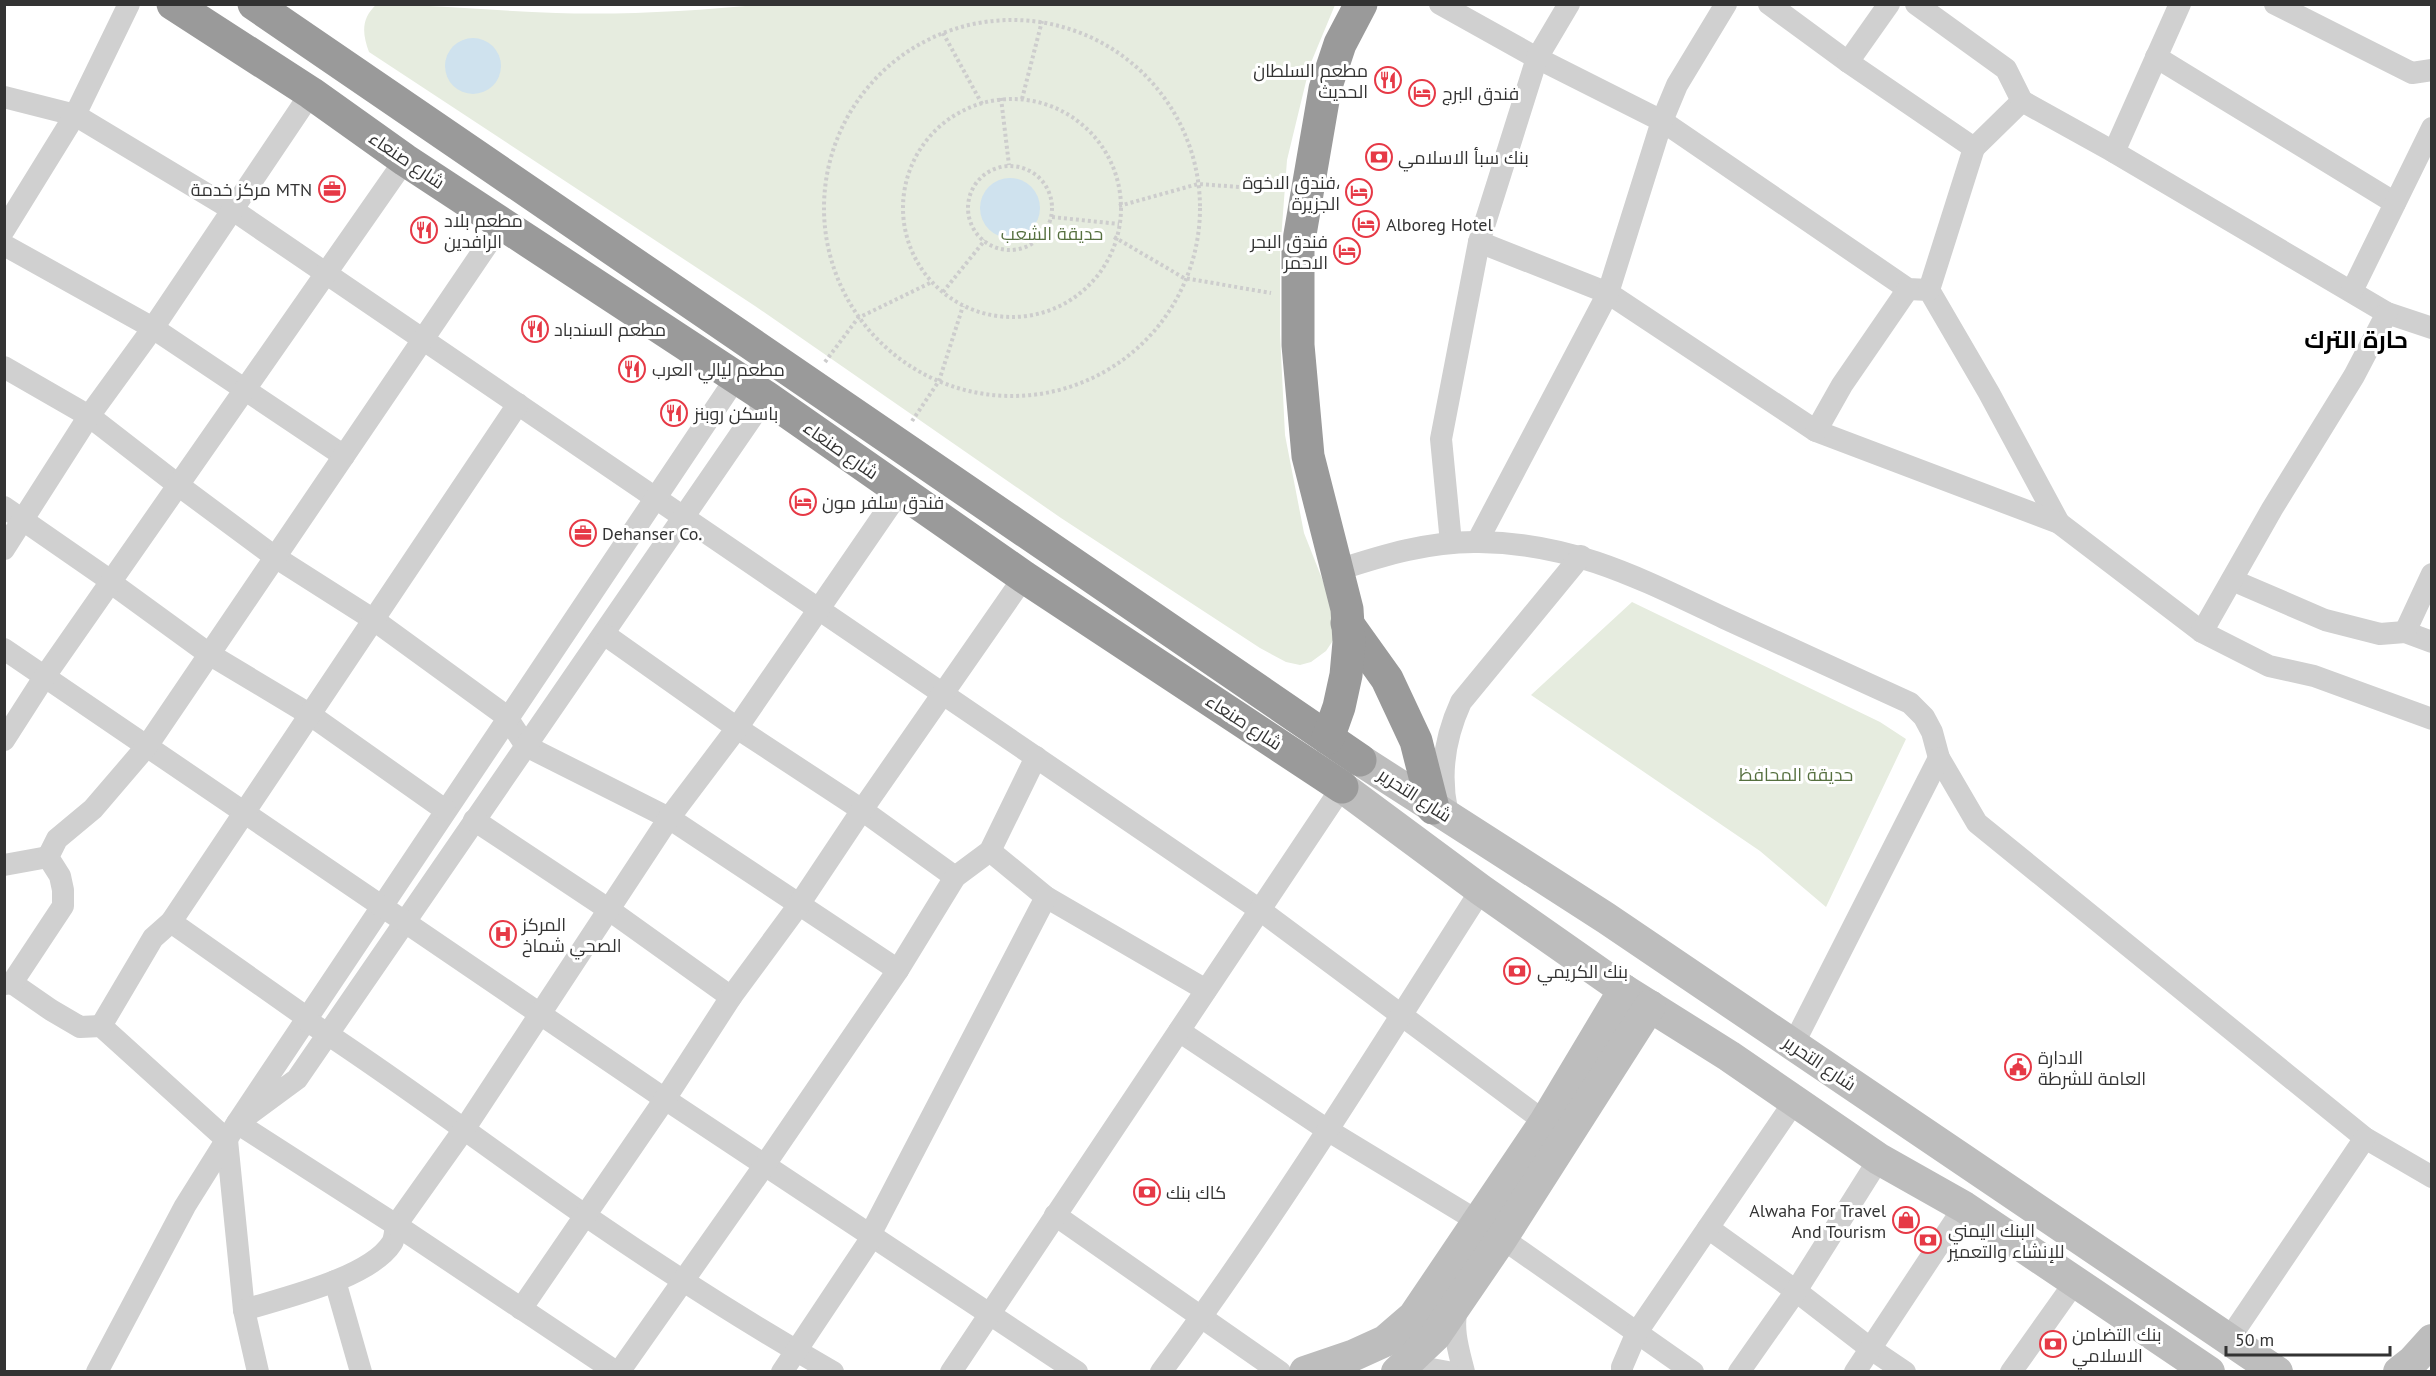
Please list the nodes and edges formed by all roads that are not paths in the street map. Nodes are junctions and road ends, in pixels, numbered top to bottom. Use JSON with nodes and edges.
{"nodes":[{"id":1,"x":129,"y":4,"type":"edge"},
{"id":2,"x":173,"y":4,"type":"edge"},
{"id":3,"x":254,"y":4,"type":"edge"},
{"id":4,"x":1361,"y":4,"type":"edge"},
{"id":5,"x":1440,"y":4,"type":"edge"},
{"id":6,"x":1569,"y":4,"type":"edge"},
{"id":7,"x":1726,"y":4,"type":"edge"},
{"id":8,"x":1769,"y":4,"type":"edge"},
{"id":9,"x":1889,"y":4,"type":"edge"},
{"id":10,"x":1916,"y":4,"type":"edge"},
{"id":11,"x":2180,"y":4,"type":"edge"},
{"id":12,"x":2275,"y":4,"type":"edge"},
{"id":13,"x":2156,"y":57,"type":"junction"},
{"id":14,"x":1537,"y":58,"type":"junction"},
{"id":15,"x":1848,"y":62,"type":"junction"},
{"id":16,"x":2432,"y":70,"type":"edge"},
{"id":17,"x":311,"y":93,"type":"junction"},
{"id":18,"x":4,"y":97,"type":"edge"},
{"id":19,"x":2022,"y":101,"type":"junction"},
{"id":20,"x":75,"y":115,"type":"junction"},
{"id":21,"x":1662,"y":121,"type":"junction"},
{"id":22,"x":2432,"y":128,"type":"edge"},
{"id":23,"x":1974,"y":148,"type":"junction"},
{"id":24,"x":2114,"y":152,"type":"junction"},
{"id":25,"x":405,"y":160,"type":"junction"},
{"id":26,"x":2395,"y":203,"type":"junction"},
{"id":27,"x":233,"y":210,"type":"junction"},
{"id":28,"x":502,"y":223,"type":"junction"},
{"id":29,"x":4,"y":230,"type":"edge"},
{"id":30,"x":1479,"y":242,"type":"junction"},
{"id":31,"x":4,"y":245,"type":"edge"},
{"id":32,"x":326,"y":273,"type":"junction"},
{"id":33,"x":1918,"y":289,"type":"junction"},
{"id":34,"x":2352,"y":291,"type":"junction"},
{"id":35,"x":1608,"y":293,"type":"junction"},
{"id":36,"x":2387,"y":313,"type":"junction"},
{"id":37,"x":153,"y":328,"type":"junction"},
{"id":38,"x":2432,"y":328,"type":"edge"},
{"id":39,"x":423,"y":340,"type":"junction"},
{"id":40,"x":4,"y":367,"type":"edge"},
{"id":41,"x":736,"y":378,"type":"junction"},
{"id":42,"x":244,"y":390,"type":"junction"},
{"id":43,"x":766,"y":397,"type":"junction"},
{"id":44,"x":518,"y":404,"type":"junction"},
{"id":45,"x":89,"y":416,"type":"junction"},
{"id":46,"x":1816,"y":431,"type":"junction"},
{"id":47,"x":344,"y":456,"type":"junction"},
{"id":48,"x":178,"y":485,"type":"junction"},
{"id":49,"x":900,"y":491,"type":"junction"},
{"id":50,"x":654,"y":497,"type":"junction"},
{"id":51,"x":4,"y":507,"type":"edge"},
{"id":52,"x":683,"y":517,"type":"junction"},
{"id":53,"x":23,"y":520,"type":"junction"},
{"id":54,"x":2059,"y":523,"type":"junction"},
{"id":55,"x":1477,"y":542,"type":"junction"},
{"id":56,"x":1451,"y":543,"type":"junction"},
{"id":57,"x":4,"y":549,"type":"edge"},
{"id":58,"x":1581,"y":556,"type":"junction"},
{"id":59,"x":275,"y":557,"type":"junction"},
{"id":60,"x":1338,"y":570,"type":"junction"},
{"id":61,"x":2432,"y":574,"type":"edge"},
{"id":62,"x":1024,"y":577,"type":"junction"},
{"id":63,"x":2232,"y":580,"type":"junction"},
{"id":64,"x":110,"y":582,"type":"junction"},
{"id":65,"x":819,"y":609,"type":"junction"},
{"id":66,"x":374,"y":620,"type":"junction"},
{"id":67,"x":1347,"y":623,"type":"junction"},
{"id":68,"x":2202,"y":632,"type":"junction"},
{"id":69,"x":2405,"y":632,"type":"junction"},
{"id":70,"x":604,"y":634,"type":"junction"},
{"id":71,"x":2432,"y":642,"type":"edge"},
{"id":72,"x":4,"y":649,"type":"edge"},
{"id":73,"x":209,"y":654,"type":"junction"},
{"id":74,"x":45,"y":676,"type":"junction"},
{"id":75,"x":944,"y":694,"type":"junction"},
{"id":76,"x":309,"y":717,"type":"junction"},
{"id":77,"x":506,"y":719,"type":"junction"},
{"id":78,"x":2432,"y":719,"type":"edge"},
{"id":79,"x":737,"y":728,"type":"junction"},
{"id":80,"x":1328,"y":738,"type":"junction"},
{"id":81,"x":4,"y":740,"type":"edge"},
{"id":82,"x":147,"y":746,"type":"junction"},
{"id":83,"x":526,"y":746,"type":"junction"},
{"id":84,"x":1036,"y":757,"type":"junction"},
{"id":85,"x":1939,"y":758,"type":"junction"},
{"id":86,"x":1360,"y":759,"type":"joint"},
{"id":87,"x":1341,"y":787,"type":"junction"},
{"id":88,"x":445,"y":810,"type":"junction"},
{"id":89,"x":862,"y":810,"type":"junction"},
{"id":90,"x":245,"y":813,"type":"junction"},
{"id":91,"x":1441,"y":813,"type":"junction"},
{"id":92,"x":669,"y":818,"type":"junction"},
{"id":93,"x":474,"y":820,"type":"junction"},
{"id":94,"x":990,"y":851,"type":"junction"},
{"id":95,"x":48,"y":857,"type":"junction"},
{"id":96,"x":4,"y":865,"type":"edge"},
{"id":97,"x":955,"y":877,"type":"junction"},
{"id":98,"x":1481,"y":890,"type":"junction"},
{"id":99,"x":1046,"y":897,"type":"junction"},
{"id":100,"x":381,"y":906,"type":"junction"},
{"id":101,"x":798,"y":906,"type":"junction"},
{"id":102,"x":608,"y":909,"type":"junction"},
{"id":103,"x":1260,"y":910,"type":"junction"},
{"id":104,"x":171,"y":922,"type":"junction"},
{"id":105,"x":404,"y":922,"type":"junction"},
{"id":106,"x":898,"y":970,"type":"junction"},
{"id":107,"x":8,"y":983,"type":"edge"},
{"id":108,"x":1206,"y":990,"type":"junction"},
{"id":109,"x":1624,"y":990,"type":"junction"},
{"id":110,"x":731,"y":997,"type":"junction"},
{"id":111,"x":1650,"y":1006,"type":"junction"},
{"id":112,"x":541,"y":1015,"type":"junction"},
{"id":113,"x":1401,"y":1015,"type":"junction"},
{"id":114,"x":1754,"y":1018,"type":"junction"},
{"id":115,"x":306,"y":1020,"type":"junction"},
{"id":116,"x":100,"y":1026,"type":"junction"},
{"id":117,"x":1179,"y":1031,"type":"junction"},
{"id":118,"x":329,"y":1034,"type":"junction"},
{"id":119,"x":1799,"y":1049,"type":"junction"},
{"id":120,"x":1729,"y":1056,"type":"junction"},
{"id":121,"x":1788,"y":1097,"type":"junction"},
{"id":122,"x":665,"y":1099,"type":"junction"},
{"id":123,"x":1545,"y":1122,"type":"junction"},
{"id":124,"x":465,"y":1128,"type":"junction"},
{"id":125,"x":232,"y":1131,"type":"junction"},
{"id":126,"x":1329,"y":1131,"type":"junction"},
{"id":127,"x":2365,"y":1138,"type":"junction"},
{"id":128,"x":1879,"y":1159,"type":"junction"},
{"id":129,"x":764,"y":1166,"type":"junction"},
{"id":130,"x":2432,"y":1177,"type":"edge"},
{"id":131,"x":1964,"y":1208,"type":"junction"},
{"id":132,"x":1055,"y":1215,"type":"junction"},
{"id":133,"x":586,"y":1216,"type":"junction"},
{"id":134,"x":396,"y":1225,"type":"junction"},
{"id":135,"x":1708,"y":1228,"type":"junction"},
{"id":136,"x":1491,"y":1230,"type":"junction"},
{"id":137,"x":870,"y":1235,"type":"junction"},
{"id":138,"x":682,"y":1280,"type":"junction"},
{"id":139,"x":335,"y":1281,"type":"junction"},
{"id":140,"x":2075,"y":1282,"type":"junction"},
{"id":141,"x":1796,"y":1291,"type":"junction"},
{"id":142,"x":1458,"y":1303,"type":"junction"},
{"id":143,"x":521,"y":1309,"type":"junction"},
{"id":144,"x":244,"y":1310,"type":"junction"},
{"id":145,"x":990,"y":1314,"type":"junction"},
{"id":146,"x":1202,"y":1317,"type":"junction"},
{"id":147,"x":1637,"y":1332,"type":"junction"},
{"id":148,"x":2229,"y":1339,"type":"junction"},
{"id":149,"x":2432,"y":1340,"type":"edge"},
{"id":150,"x":1871,"y":1349,"type":"junction"},
{"id":151,"x":797,"y":1351,"type":"junction"},
{"id":152,"x":2432,"y":1352,"type":"edge"},
{"id":153,"x":97,"y":1371,"type":"edge"},
{"id":154,"x":258,"y":1371,"type":"edge"},
{"id":155,"x":361,"y":1371,"type":"edge"},
{"id":156,"x":617,"y":1371,"type":"edge"},
{"id":157,"x":782,"y":1371,"type":"edge"},
{"id":158,"x":833,"y":1371,"type":"edge"},
{"id":159,"x":951,"y":1371,"type":"edge"},
{"id":160,"x":1077,"y":1371,"type":"edge"},
{"id":161,"x":1161,"y":1371,"type":"edge"},
{"id":162,"x":1280,"y":1371,"type":"edge"},
{"id":163,"x":1305,"y":1371,"type":"edge"},
{"id":164,"x":1397,"y":1371,"type":"edge"},
{"id":165,"x":1448,"y":1371,"type":"edge"},
{"id":166,"x":1464,"y":1371,"type":"edge"},
{"id":167,"x":1622,"y":1371,"type":"edge"},
{"id":168,"x":1693,"y":1371,"type":"edge"},
{"id":169,"x":1739,"y":1371,"type":"edge"},
{"id":170,"x":1855,"y":1371,"type":"edge"},
{"id":171,"x":1905,"y":1371,"type":"edge"},
{"id":172,"x":2011,"y":1371,"type":"edge"},
{"id":173,"x":2209,"y":1371,"type":"edge"},
{"id":174,"x":2277,"y":1371,"type":"edge"},
{"id":175,"x":2399,"y":1371,"type":"edge"},
{"id":176,"x":2420,"y":1371,"type":"edge"}],
"edges":[{"from":1,"to":20,"type":"street"},
{"from":2,"to":17,"type":"highway","name":"شارع صنعاء"},
{"from":3,"to":80,"type":"highway","name":"شارع صنعاء"},
{"from":4,"to":60,"type":"highway"},
{"from":5,"to":14,"type":"street"},
{"from":6,"to":14,"type":"street"},
{"from":7,"to":21,"type":"street"},
{"from":8,"to":15,"type":"street"},
{"from":9,"to":15,"type":"street"},
{"from":10,"to":19,"type":"street"},
{"from":11,"to":13,"type":"street"},
{"from":12,"to":16,"type":"street"},
{"from":13,"to":24,"type":"street"},
{"from":13,"to":26,"type":"street"},
{"from":14,"to":21,"type":"street"},
{"from":14,"to":30,"type":"street"},
{"from":15,"to":23,"type":"street"},
{"from":17,"to":25,"type":"highway","name":"شارع صنعاء"},
{"from":17,"to":27,"type":"street"},
{"from":18,"to":20,"type":"street"},
{"from":19,"to":23,"type":"street"},
{"from":19,"to":24,"type":"street"},
{"from":20,"to":27,"type":"street"},
{"from":20,"to":29,"type":"street"},
{"from":21,"to":33,"type":"street"},
{"from":21,"to":35,"type":"street"},
{"from":22,"to":26,"type":"street"},
{"from":23,"to":33,"type":"street"},
{"from":24,"to":34,"type":"street"},
{"from":25,"to":28,"type":"highway","name":"شارع صنعاء"},
{"from":25,"to":32,"type":"street"},
{"from":26,"to":34,"type":"street"},
{"from":27,"to":32,"type":"street"},
{"from":27,"to":37,"type":"street"},
{"from":28,"to":39,"type":"street"},
{"from":28,"to":41,"type":"highway","name":"شارع صنعاء"},
{"from":30,"to":35,"type":"street"},
{"from":30,"to":56,"type":"street"},
{"from":31,"to":37,"type":"street"},
{"from":32,"to":39,"type":"street"},
{"from":32,"to":42,"type":"street"},
{"from":33,"to":46,"type":"street"},
{"from":33,"to":54,"type":"street"},
{"from":34,"to":36,"type":"street"},
{"from":35,"to":46,"type":"street"},
{"from":35,"to":55,"type":"street"},
{"from":36,"to":38,"type":"street"},
{"from":36,"to":63,"type":"street"},
{"from":37,"to":42,"type":"street"},
{"from":37,"to":45,"type":"street"},
{"from":39,"to":44,"type":"street"},
{"from":39,"to":47,"type":"street"},
{"from":40,"to":45,"type":"street"},
{"from":41,"to":43,"type":"highway","name":"شارع صنعاء"},
{"from":41,"to":50,"type":"street"},
{"from":42,"to":47,"type":"street"},
{"from":42,"to":48,"type":"street"},
{"from":43,"to":49,"type":"highway","name":"شارع صنعاء"},
{"from":43,"to":52,"type":"street"},
{"from":44,"to":50,"type":"street"},
{"from":44,"to":66,"type":"street"},
{"from":45,"to":48,"type":"street"},
{"from":45,"to":53,"type":"street"},
{"from":46,"to":54,"type":"street"},
{"from":47,"to":59,"type":"street"},
{"from":48,"to":59,"type":"street"},
{"from":48,"to":64,"type":"street"},
{"from":49,"to":62,"type":"highway","name":"شارع صنعاء"},
{"from":49,"to":65,"type":"street"},
{"from":50,"to":52,"type":"street"},
{"from":50,"to":77,"type":"street"},
{"from":51,"to":53,"type":"street"},
{"from":52,"to":65,"type":"street"},
{"from":52,"to":70,"type":"street"},
{"from":53,"to":57,"type":"street"},
{"from":53,"to":64,"type":"street"},
{"from":54,"to":68,"type":"street"},
{"from":55,"to":56,"type":"street"},
{"from":55,"to":58,"type":"street"},
{"from":56,"to":60,"type":"street"},
{"from":58,"to":85,"type":"street"},
{"from":58,"to":91,"type":"street"},
{"from":59,"to":66,"type":"street"},
{"from":59,"to":73,"type":"street"},
{"from":60,"to":67,"type":"highway"},
{"from":61,"to":69,"type":"street"},
{"from":62,"to":75,"type":"street"},
{"from":62,"to":87,"type":"highway","name":"شارع صنعاء"},
{"from":63,"to":68,"type":"street"},
{"from":63,"to":69,"type":"street"},
{"from":64,"to":73,"type":"street"},
{"from":64,"to":74,"type":"street"},
{"from":65,"to":75,"type":"street"},
{"from":65,"to":79,"type":"street"},
{"from":66,"to":76,"type":"street"},
{"from":66,"to":77,"type":"street"},
{"from":67,"to":80,"type":"highway"},
{"from":67,"to":91,"type":"highway"},
{"from":68,"to":78,"type":"street"},
{"from":69,"to":71,"type":"street"},
{"from":70,"to":79,"type":"street"},
{"from":70,"to":83,"type":"street"},
{"from":72,"to":74,"type":"street"},
{"from":73,"to":76,"type":"street"},
{"from":73,"to":82,"type":"street"},
{"from":74,"to":81,"type":"street"},
{"from":74,"to":82,"type":"street"},
{"from":75,"to":84,"type":"street"},
{"from":75,"to":89,"type":"street"},
{"from":76,"to":88,"type":"street"},
{"from":76,"to":90,"type":"street"},
{"from":77,"to":83,"type":"street"},
{"from":77,"to":88,"type":"street"},
{"from":79,"to":89,"type":"street"},
{"from":79,"to":92,"type":"street"},
{"from":80,"to":86,"type":"highway","name":"شارع صنعاء"},
{"from":82,"to":90,"type":"street"},
{"from":82,"to":95,"type":"street"},
{"from":83,"to":92,"type":"street"},
{"from":83,"to":93,"type":"street"},
{"from":84,"to":94,"type":"street"},
{"from":84,"to":103,"type":"street"},
{"from":85,"to":119,"type":"street"},
{"from":85,"to":127,"type":"street"},
{"from":86,"to":91,"type":"main road","name":"شارع التحرير"},
{"from":87,"to":98,"type":"main road","name":"شارع التحرير"},
{"from":87,"to":103,"type":"street"},
{"from":88,"to":100,"type":"street"},
{"from":89,"to":97,"type":"street"},
{"from":89,"to":101,"type":"street"},
{"from":90,"to":100,"type":"street"},
{"from":90,"to":104,"type":"street"},
{"from":91,"to":114,"type":"main road","name":"شارع التحرير"},
{"from":92,"to":101,"type":"street"},
{"from":92,"to":102,"type":"street"},
{"from":93,"to":102,"type":"street"},
{"from":93,"to":105,"type":"street"},
{"from":94,"to":97,"type":"street"},
{"from":94,"to":99,"type":"street"},
{"from":95,"to":96,"type":"street"},
{"from":95,"to":107,"type":"street"},
{"from":97,"to":106,"type":"street"},
{"from":98,"to":109,"type":"main road","name":"شارع التحرير"},
{"from":98,"to":113,"type":"street"},
{"from":99,"to":108,"type":"street"},
{"from":99,"to":137,"type":"street"},
{"from":100,"to":105,"type":"street"},
{"from":100,"to":115,"type":"street"},
{"from":101,"to":106,"type":"street"},
{"from":101,"to":110,"type":"street"},
{"from":102,"to":110,"type":"street"},
{"from":102,"to":112,"type":"street"},
{"from":103,"to":108,"type":"street"},
{"from":103,"to":113,"type":"street"},
{"from":104,"to":115,"type":"street"},
{"from":104,"to":116,"type":"street"},
{"from":105,"to":112,"type":"street"},
{"from":105,"to":118,"type":"street"},
{"from":106,"to":129,"type":"street"},
{"from":107,"to":116,"type":"street"},
{"from":108,"to":117,"type":"street"},
{"from":109,"to":111,"type":"main road","name":"شارع التحرير"},
{"from":109,"to":123,"type":"main road"},
{"from":110,"to":122,"type":"street"},
{"from":111,"to":120,"type":"main road","name":"شارع التحرير"},
{"from":111,"to":136,"type":"main road"},
{"from":112,"to":122,"type":"street"},
{"from":112,"to":124,"type":"street"},
{"from":113,"to":123,"type":"street"},
{"from":113,"to":126,"type":"street"},
{"from":114,"to":119,"type":"main road","name":"شارع التحرير"},
{"from":114,"to":120,"type":"main road"},
{"from":115,"to":118,"type":"street"},
{"from":115,"to":125,"type":"street"},
{"from":116,"to":125,"type":"street"},
{"from":117,"to":126,"type":"street"},
{"from":117,"to":132,"type":"street"},
{"from":118,"to":124,"type":"street"},
{"from":118,"to":125,"type":"street"},
{"from":119,"to":121,"type":"main road"},
{"from":119,"to":148,"type":"main road","name":"شارع التحرير"},
{"from":120,"to":121,"type":"main road","name":"شارع التحرير"},
{"from":121,"to":128,"type":"main road","name":"شارع التحرير"},
{"from":121,"to":135,"type":"street"},
{"from":122,"to":129,"type":"street"},
{"from":122,"to":133,"type":"street"},
{"from":123,"to":136,"type":"main road"},
{"from":124,"to":133,"type":"street"},
{"from":124,"to":134,"type":"street"},
{"from":125,"to":134,"type":"street"},
{"from":125,"to":144,"type":"street"},
{"from":125,"to":153,"type":"street"},
{"from":126,"to":136,"type":"street"},
{"from":126,"to":146,"type":"street"},
{"from":127,"to":130,"type":"street"},
{"from":127,"to":148,"type":"street"},
{"from":128,"to":131,"type":"main road","name":"شارع التحرير"},
{"from":128,"to":141,"type":"street"},
{"from":129,"to":137,"type":"street"},
{"from":129,"to":138,"type":"street"},
{"from":131,"to":140,"type":"main road","name":"شارع التحرير"},
{"from":131,"to":150,"type":"street"},
{"from":132,"to":145,"type":"street"},
{"from":132,"to":146,"type":"street"},
{"from":133,"to":138,"type":"street"},
{"from":133,"to":143,"type":"street"},
{"from":134,"to":139,"type":"street"},
{"from":134,"to":143,"type":"street"},
{"from":135,"to":141,"type":"street"},
{"from":135,"to":147,"type":"street"},
{"from":136,"to":142,"type":"main road"},
{"from":136,"to":147,"type":"street"},
{"from":136,"to":163,"type":"main road"},
{"from":137,"to":145,"type":"street"},
{"from":137,"to":151,"type":"street"},
{"from":138,"to":151,"type":"street"},
{"from":138,"to":156,"type":"street"},
{"from":139,"to":144,"type":"street"},
{"from":139,"to":155,"type":"street"},
{"from":140,"to":172,"type":"street"},
{"from":140,"to":173,"type":"main road","name":"شارع التحرير"},
{"from":141,"to":150,"type":"street"},
{"from":141,"to":169,"type":"street"},
{"from":142,"to":164,"type":"main road"},
{"from":142,"to":166,"type":"street"},
{"from":143,"to":156,"type":"street"},
{"from":144,"to":154,"type":"street"},
{"from":145,"to":159,"type":"street"},
{"from":145,"to":160,"type":"street"},
{"from":146,"to":161,"type":"street"},
{"from":146,"to":162,"type":"street"},
{"from":147,"to":167,"type":"street"},
{"from":147,"to":168,"type":"street"},
{"from":148,"to":174,"type":"main road","name":"شارع التحرير"},
{"from":149,"to":175,"type":"main road"},
{"from":150,"to":170,"type":"street"},
{"from":150,"to":171,"type":"street"},
{"from":151,"to":157,"type":"street"},
{"from":151,"to":158,"type":"street"},
{"from":152,"to":176,"type":"main road"},
{"from":164,"to":165,"type":"street"}]}
